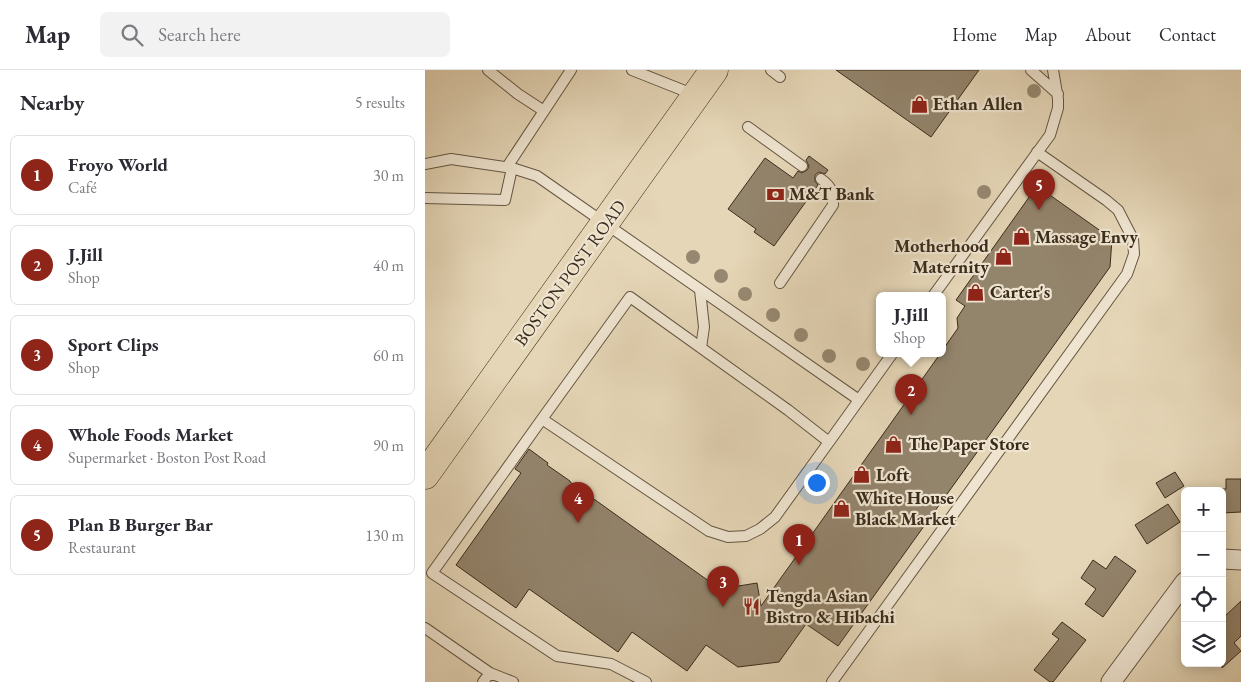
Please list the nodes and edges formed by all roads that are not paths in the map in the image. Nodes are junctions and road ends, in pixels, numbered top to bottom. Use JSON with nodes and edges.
{"nodes":[{"id":1,"x":488,"y":70,"type":"edge"},
{"id":2,"x":571,"y":70,"type":"edge"},
{"id":3,"x":632,"y":70,"type":"edge"},
{"id":4,"x":714,"y":70,"type":"edge"},
{"id":5,"x":771,"y":70,"type":"edge"},
{"id":6,"x":1031,"y":70,"type":"edge"},
{"id":7,"x":1053,"y":70,"type":"edge"},
{"id":8,"x":780,"y":77,"type":"dead end"},
{"id":9,"x":1057,"y":94,"type":"junction"},
{"id":10,"x":696,"y":96,"type":"junction"},
{"id":11,"x":544,"y":111,"type":"junction"},
{"id":12,"x":748,"y":127,"type":"dead end"},
{"id":13,"x":1037,"y":152,"type":"junction"},
{"id":14,"x":425,"y":164,"type":"edge"},
{"id":15,"x":802,"y":166,"type":"dead end"},
{"id":16,"x":510,"y":168,"type":"junction"},
{"id":17,"x":821,"y":180,"type":"dead end"},
{"id":18,"x":425,"y":198,"type":"edge"},
{"id":19,"x":605,"y":224,"type":"junction"},
{"id":20,"x":780,"y":283,"type":"dead end"},
{"id":21,"x":700,"y":290,"type":"junction"},
{"id":22,"x":936,"y":292,"type":"edge"},
{"id":23,"x":701,"y":348,"type":"junction"},
{"id":24,"x":890,"y":357,"type":"edge"},
{"id":25,"x":859,"y":400,"type":"junction"},
{"id":26,"x":542,"y":419,"type":"junction"},
{"id":27,"x":829,"y":442,"type":"junction"},
{"id":28,"x":425,"y":475,"type":"edge"},
{"id":29,"x":1226,"y":559,"type":"edge"},
{"id":30,"x":1241,"y":560,"type":"edge"},
{"id":31,"x":1181,"y":587,"type":"edge"},
{"id":32,"x":425,"y":628,"type":"edge"},
{"id":33,"x":490,"y":673,"type":"junction"},
{"id":34,"x":483,"y":682,"type":"edge"},
{"id":35,"x":513,"y":682,"type":"edge"},
{"id":36,"x":646,"y":682,"type":"edge"},
{"id":37,"x":832,"y":682,"type":"edge"},
{"id":38,"x":1111,"y":682,"type":"edge"}],
"edges":[{"from":1,"to":11,"type":"lane"},
{"from":2,"to":11,"type":"lane"},
{"from":3,"to":10,"type":"lane"},
{"from":4,"to":10,"type":"main road","name":"BOSTON POST ROAD"},
{"from":5,"to":8,"type":"lane"},
{"from":6,"to":9,"type":"lane"},
{"from":7,"to":9,"type":"lane"},
{"from":9,"to":13,"type":"lane"},
{"from":10,"to":19,"type":"main road","name":"BOSTON POST ROAD"},
{"from":11,"to":16,"type":"lane"},
{"from":12,"to":15,"type":"lane"},
{"from":13,"to":22,"type":"lane"},
{"from":13,"to":37,"type":"lane"},
{"from":14,"to":16,"type":"lane"},
{"from":16,"to":18,"type":"lane"},
{"from":16,"to":19,"type":"lane"},
{"from":17,"to":20,"type":"lane"},
{"from":19,"to":21,"type":"lane"},
{"from":19,"to":28,"type":"main road","name":"BOSTON POST ROAD"},
{"from":21,"to":23,"type":"lane"},
{"from":21,"to":25,"type":"lane"},
{"from":23,"to":26,"type":"lane"},
{"from":23,"to":27,"type":"lane"},
{"from":24,"to":25,"type":"lane"},
{"from":25,"to":27,"type":"lane"},
{"from":26,"to":27,"type":"lane"},
{"from":26,"to":36,"type":"lane"},
{"from":29,"to":30,"type":"street"},
{"from":31,"to":38,"type":"street"},
{"from":32,"to":33,"type":"lane"},
{"from":33,"to":34,"type":"lane"},
{"from":33,"to":35,"type":"lane"}]}
